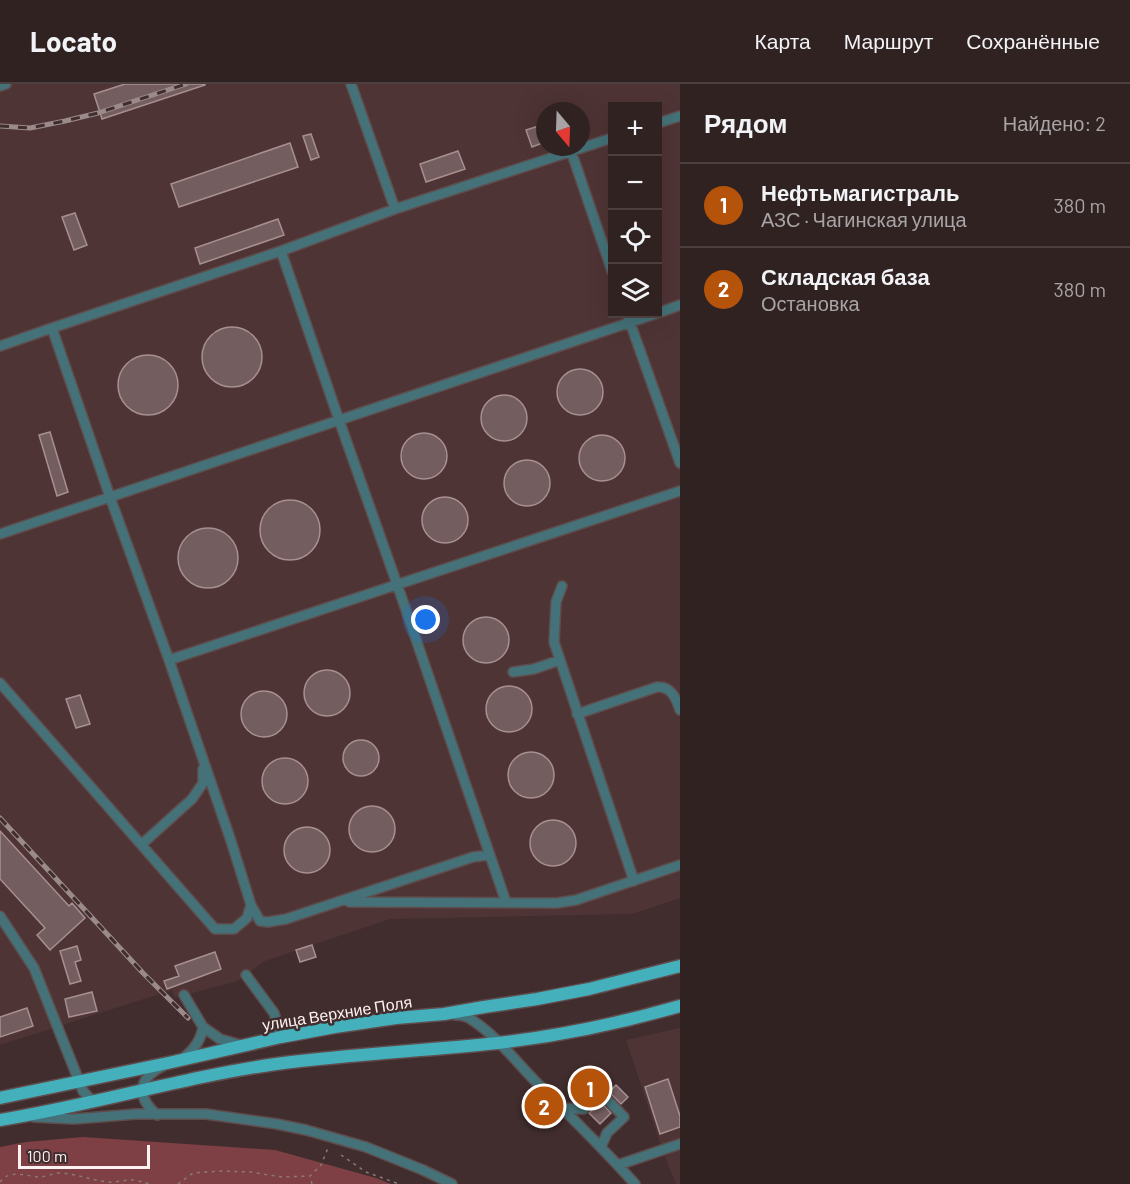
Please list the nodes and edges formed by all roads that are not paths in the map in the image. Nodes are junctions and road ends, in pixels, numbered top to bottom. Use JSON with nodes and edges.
{"nodes":[{"id":1,"x":6,"y":84,"type":"edge"},
{"id":2,"x":351,"y":84,"type":"edge"},
{"id":3,"x":0,"y":86,"type":"edge"},
{"id":4,"x":680,"y":116,"type":"edge"},
{"id":5,"x":662,"y":121,"type":"edge"},
{"id":6,"x":608,"y":139,"type":"edge"},
{"id":7,"x":590,"y":145,"type":"edge"},
{"id":8,"x":556,"y":156,"type":"edge"},
{"id":9,"x":573,"y":156,"type":"edge"},
{"id":10,"x":395,"y":209,"type":"junction"},
{"id":11,"x":281,"y":251,"type":"junction"},
{"id":12,"x":610,"y":264,"type":"edge"},
{"id":13,"x":680,"y":305,"type":"edge"},
{"id":14,"x":662,"y":311,"type":"edge"},
{"id":15,"x":629,"y":318,"type":"edge"},
{"id":16,"x":52,"y":328,"type":"junction"},
{"id":17,"x":0,"y":346,"type":"edge"},
{"id":18,"x":339,"y":420,"type":"junction"},
{"id":19,"x":680,"y":464,"type":"edge"},
{"id":20,"x":680,"y":491,"type":"edge"},
{"id":21,"x":110,"y":498,"type":"junction"},
{"id":22,"x":0,"y":534,"type":"edge"},
{"id":23,"x":397,"y":584,"type":"junction"},
{"id":24,"x":562,"y":586,"type":"dead end"},
{"id":25,"x":168,"y":660,"type":"junction"},
{"id":26,"x":560,"y":660,"type":"junction"},
{"id":27,"x":513,"y":672,"type":"dead end"},
{"id":28,"x":0,"y":682,"type":"edge"},
{"id":29,"x":680,"y":710,"type":"edge"},
{"id":30,"x":577,"y":714,"type":"junction"},
{"id":31,"x":204,"y":764,"type":"junction"},
{"id":32,"x":142,"y":844,"type":"junction"},
{"id":33,"x":489,"y":855,"type":"junction"},
{"id":34,"x":680,"y":865,"type":"edge"},
{"id":35,"x":634,"y":881,"type":"junction"},
{"id":36,"x":340,"y":902,"type":"junction"},
{"id":37,"x":506,"y":902,"type":"junction"},
{"id":38,"x":251,"y":905,"type":"junction"},
{"id":39,"x":1,"y":918,"type":"edge"},
{"id":40,"x":680,"y":966,"type":"edge"},
{"id":41,"x":246,"y":975,"type":"dead end"},
{"id":42,"x":184,"y":996,"type":"dead end"},
{"id":43,"x":680,"y":1006,"type":"edge"},
{"id":44,"x":444,"y":1014,"type":"junction"},
{"id":45,"x":203,"y":1027,"type":"junction"},
{"id":46,"x":281,"y":1037,"type":"junction"},
{"id":47,"x":500,"y":1043,"type":"junction"},
{"id":48,"x":241,"y":1045,"type":"junction"},
{"id":49,"x":182,"y":1060,"type":"junction"},
{"id":50,"x":168,"y":1063,"type":"junction"},
{"id":51,"x":79,"y":1081,"type":"junction"},
{"id":52,"x":142,"y":1090,"type":"junction"},
{"id":53,"x":0,"y":1098,"type":"edge"},
{"id":54,"x":92,"y":1101,"type":"junction"},
{"id":55,"x":562,"y":1108,"type":"junction"},
{"id":56,"x":157,"y":1115,"type":"junction"},
{"id":57,"x":20,"y":1117,"type":"junction"},
{"id":58,"x":0,"y":1120,"type":"edge"},
{"id":59,"x":680,"y":1144,"type":"edge"},
{"id":60,"x":601,"y":1147,"type":"junction"},
{"id":61,"x":618,"y":1166,"type":"junction"},
{"id":62,"x":630,"y":1182,"type":"edge"},
{"id":63,"x":452,"y":1184,"type":"edge"}],
"edges":[{"from":1,"to":3,"type":"street"},
{"from":2,"to":10,"type":"street"},
{"from":4,"to":5,"type":"street"},
{"from":6,"to":7,"type":"street"},
{"from":8,"to":10,"type":"street"},
{"from":9,"to":12,"type":"street"},
{"from":10,"to":11,"type":"street"},
{"from":11,"to":16,"type":"street"},
{"from":11,"to":18,"type":"street"},
{"from":13,"to":14,"type":"street"},
{"from":15,"to":18,"type":"street"},
{"from":15,"to":19,"type":"street"},
{"from":16,"to":17,"type":"street"},
{"from":16,"to":21,"type":"street"},
{"from":18,"to":21,"type":"street"},
{"from":18,"to":23,"type":"street"},
{"from":20,"to":23,"type":"street"},
{"from":21,"to":22,"type":"street"},
{"from":21,"to":25,"type":"street"},
{"from":23,"to":25,"type":"street"},
{"from":23,"to":33,"type":"street"},
{"from":24,"to":26,"type":"street"},
{"from":25,"to":31,"type":"street"},
{"from":26,"to":27,"type":"street"},
{"from":26,"to":30,"type":"street"},
{"from":28,"to":32,"type":"street"},
{"from":29,"to":30,"type":"street"},
{"from":30,"to":35,"type":"street"},
{"from":31,"to":32,"type":"street"},
{"from":31,"to":38,"type":"street"},
{"from":32,"to":38,"type":"street"},
{"from":33,"to":36,"type":"street"},
{"from":33,"to":37,"type":"street"},
{"from":34,"to":35,"type":"street"},
{"from":35,"to":37,"type":"street"},
{"from":36,"to":37,"type":"street"},
{"from":36,"to":38,"type":"street"},
{"from":39,"to":51,"type":"street"},
{"from":40,"to":44,"type":"main road","name":"улица Верхние Поля"},
{"from":41,"to":46,"type":"street"},
{"from":42,"to":45,"type":"street"},
{"from":43,"to":47,"type":"main road"},
{"from":44,"to":46,"type":"main road","name":"улица Верхние Поля"},
{"from":44,"to":47,"type":"street"},
{"from":45,"to":48,"type":"street"},
{"from":45,"to":49,"type":"street"},
{"from":46,"to":48,"type":"main road","name":"улица Верхние Поля"},
{"from":47,"to":52,"type":"main road"},
{"from":47,"to":55,"type":"street"},
{"from":48,"to":49,"type":"main road","name":"улица Верхние Поля"},
{"from":49,"to":50,"type":"main road","name":"улица Верхние Поля"},
{"from":50,"to":51,"type":"main road","name":"улица Верхние Поля"},
{"from":50,"to":52,"type":"street"},
{"from":51,"to":53,"type":"main road","name":"улица Верхние Поля"},
{"from":51,"to":54,"type":"street"},
{"from":52,"to":54,"type":"main road"},
{"from":52,"to":56,"type":"street"},
{"from":54,"to":57,"type":"main road"},
{"from":55,"to":60,"type":"street"},
{"from":55,"to":60,"type":"street"},
{"from":56,"to":57,"type":"street"},
{"from":56,"to":63,"type":"street"},
{"from":57,"to":58,"type":"main road"},
{"from":59,"to":61,"type":"street"},
{"from":60,"to":61,"type":"street"},
{"from":61,"to":62,"type":"street"}]}
